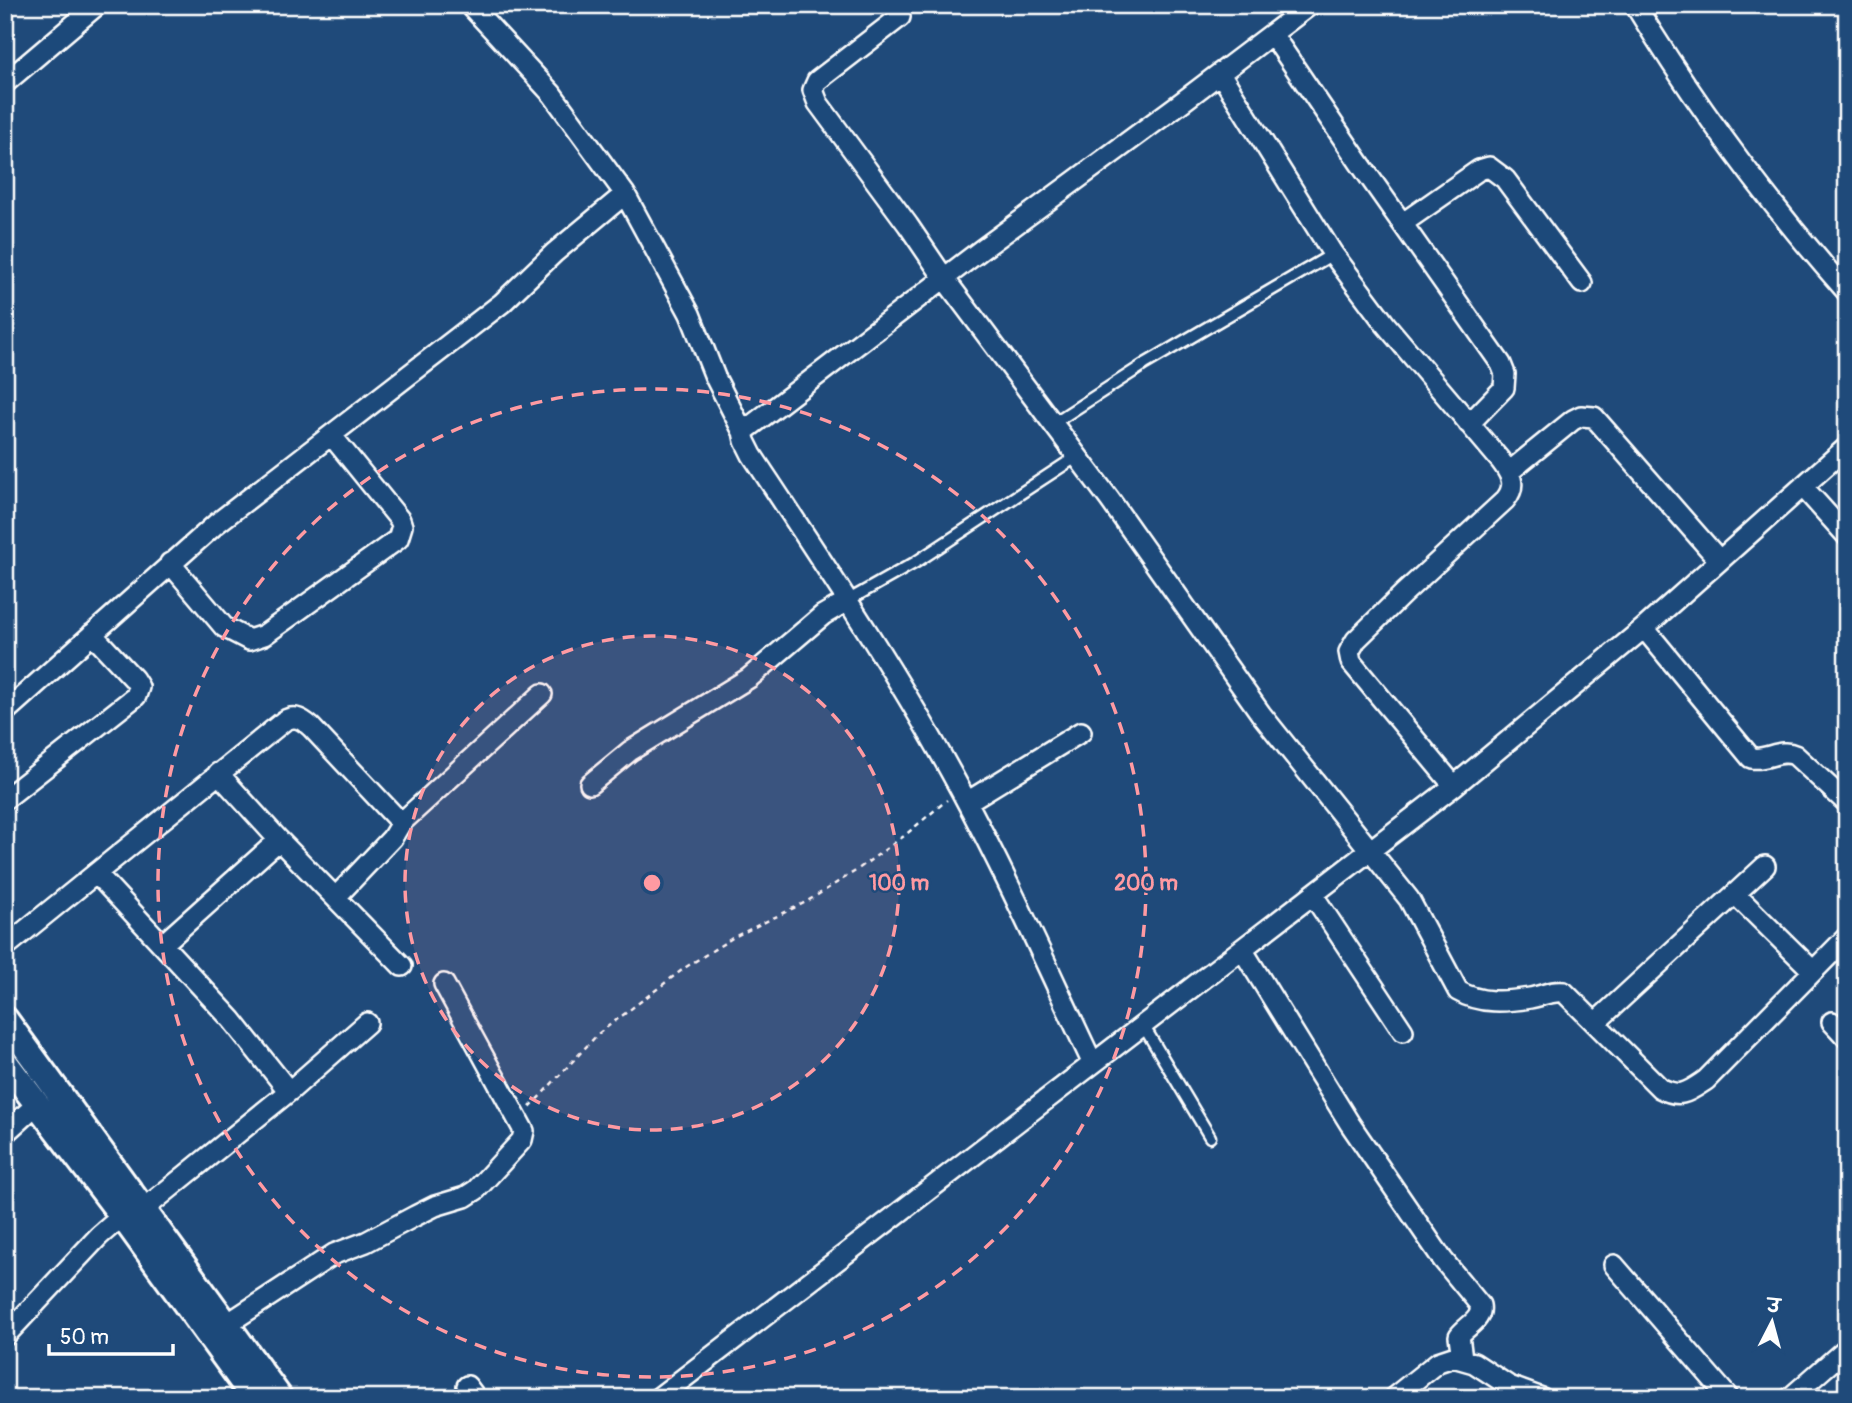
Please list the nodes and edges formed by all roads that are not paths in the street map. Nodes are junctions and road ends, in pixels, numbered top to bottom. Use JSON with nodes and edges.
{"nodes":[{"id":1,"x":97,"y":5,"type":"edge"},
{"id":2,"x":470,"y":5,"type":"edge"},
{"id":3,"x":1310,"y":5,"type":"edge"},
{"id":4,"x":1635,"y":5,"type":"edge"},
{"id":5,"x":900,"y":17,"type":"dead end"},
{"id":6,"x":1272,"y":34,"type":"junction"},
{"id":7,"x":1220,"y":74,"type":"junction"},
{"id":8,"x":5,"y":83,"type":"edge"},
{"id":9,"x":625,"y":194,"type":"junction"},
{"id":10,"x":1403,"y":223,"type":"junction"},
{"id":11,"x":1334,"y":254,"type":"junction"},
{"id":12,"x":944,"y":278,"type":"junction"},
{"id":13,"x":1581,"y":282,"type":"dead end"},
{"id":14,"x":1847,"y":292,"type":"edge"},
{"id":15,"x":1469,"y":424,"type":"junction"},
{"id":16,"x":1052,"y":425,"type":"junction"},
{"id":17,"x":743,"y":432,"type":"junction"},
{"id":18,"x":332,"y":436,"type":"junction"},
{"id":19,"x":1847,"y":447,"type":"edge"},
{"id":20,"x":1076,"y":457,"type":"junction"},
{"id":21,"x":1509,"y":472,"type":"junction"},
{"id":22,"x":1802,"y":487,"type":"junction"},
{"id":23,"x":1847,"y":536,"type":"edge"},
{"id":24,"x":1719,"y":560,"type":"junction"},
{"id":25,"x":170,"y":563,"type":"junction"},
{"id":26,"x":847,"y":601,"type":"junction"},
{"id":27,"x":1644,"y":628,"type":"junction"},
{"id":28,"x":92,"y":634,"type":"junction"},
{"id":29,"x":542,"y":694,"type":"dead end"},
{"id":30,"x":5,"y":712,"type":"edge"},
{"id":31,"x":1081,"y":732,"type":"dead end"},
{"id":32,"x":218,"y":773,"type":"junction"},
{"id":33,"x":590,"y":784,"type":"dead end"},
{"id":34,"x":1454,"y":786,"type":"junction"},
{"id":35,"x":964,"y":796,"type":"junction"},
{"id":36,"x":5,"y":799,"type":"edge"},
{"id":37,"x":1847,"y":803,"type":"edge"},
{"id":38,"x":401,"y":823,"type":"junction"},
{"id":39,"x":279,"y":840,"type":"junction"},
{"id":40,"x":1370,"y":852,"type":"junction"},
{"id":41,"x":1765,"y":866,"type":"dead end"},
{"id":42,"x":96,"y":873,"type":"junction"},
{"id":43,"x":1735,"y":894,"type":"junction"},
{"id":44,"x":1313,"y":895,"type":"junction"},
{"id":45,"x":336,"y":897,"type":"junction"},
{"id":46,"x":1847,"y":937,"type":"edge"},
{"id":47,"x":163,"y":944,"type":"junction"},
{"id":48,"x":5,"y":947,"type":"edge"},
{"id":49,"x":1242,"y":949,"type":"junction"},
{"id":50,"x":402,"y":965,"type":"dead end"},
{"id":51,"x":1813,"y":971,"type":"junction"},
{"id":52,"x":444,"y":984,"type":"dead end"},
{"id":53,"x":5,"y":1019,"type":"edge"},
{"id":54,"x":1832,"y":1022,"type":"dead end"},
{"id":55,"x":367,"y":1023,"type":"dead end"},
{"id":56,"x":1595,"y":1023,"type":"junction"},
{"id":57,"x":1142,"y":1024,"type":"junction"},
{"id":58,"x":1403,"y":1031,"type":"dead end"},
{"id":59,"x":1847,"y":1038,"type":"edge"},
{"id":60,"x":5,"y":1062,"type":"edge"},
{"id":61,"x":1093,"y":1062,"type":"junction"},
{"id":62,"x":292,"y":1089,"type":"junction"},
{"id":63,"x":37,"y":1104,"type":"junction"},
{"id":64,"x":5,"y":1133,"type":"edge"},
{"id":65,"x":1210,"y":1137,"type":"dead end"},
{"id":66,"x":133,"y":1213,"type":"junction"},
{"id":67,"x":1614,"y":1265,"type":"dead end"},
{"id":68,"x":227,"y":1324,"type":"junction"},
{"id":69,"x":5,"y":1335,"type":"edge"},
{"id":70,"x":1847,"y":1348,"type":"edge"},
{"id":71,"x":1462,"y":1358,"type":"junction"},
{"id":72,"x":254,"y":1398,"type":"edge"},
{"id":73,"x":279,"y":1398,"type":"edge"},
{"id":74,"x":658,"y":1398,"type":"edge"},
{"id":75,"x":1393,"y":1398,"type":"edge"},
{"id":76,"x":1542,"y":1398,"type":"edge"},
{"id":77,"x":1728,"y":1398,"type":"edge"},
{"id":78,"x":1790,"y":1398,"type":"edge"}],
"edges":[{"from":1,"to":8,"type":"street"},
{"from":2,"to":9,"type":"street"},
{"from":3,"to":6,"type":"street"},
{"from":4,"to":14,"type":"street"},
{"from":5,"to":12,"type":"street"},
{"from":6,"to":7,"type":"street"},
{"from":6,"to":10,"type":"street"},
{"from":7,"to":11,"type":"street"},
{"from":7,"to":12,"type":"street"},
{"from":9,"to":17,"type":"street"},
{"from":9,"to":18,"type":"street"},
{"from":10,"to":13,"type":"street"},
{"from":10,"to":15,"type":"street"},
{"from":11,"to":15,"type":"street"},
{"from":11,"to":16,"type":"lane"},
{"from":12,"to":16,"type":"street"},
{"from":12,"to":17,"type":"street"},
{"from":15,"to":21,"type":"street"},
{"from":16,"to":20,"type":"street"},
{"from":17,"to":26,"type":"street"},
{"from":18,"to":25,"type":"street"},
{"from":18,"to":25,"type":"street"},
{"from":19,"to":22,"type":"street"},
{"from":20,"to":26,"type":"lane"},
{"from":20,"to":40,"type":"street"},
{"from":21,"to":24,"type":"street"},
{"from":21,"to":34,"type":"street"},
{"from":22,"to":23,"type":"street"},
{"from":22,"to":24,"type":"street"},
{"from":24,"to":27,"type":"street"},
{"from":25,"to":28,"type":"street"},
{"from":26,"to":33,"type":"street"},
{"from":26,"to":35,"type":"street"},
{"from":27,"to":34,"type":"street"},
{"from":27,"to":37,"type":"street"},
{"from":28,"to":30,"type":"street"},
{"from":28,"to":36,"type":"street"},
{"from":29,"to":38,"type":"street"},
{"from":31,"to":35,"type":"street"},
{"from":32,"to":38,"type":"street"},
{"from":32,"to":39,"type":"street"},
{"from":32,"to":42,"type":"street"},
{"from":34,"to":40,"type":"street"},
{"from":35,"to":61,"type":"street"},
{"from":38,"to":45,"type":"street"},
{"from":39,"to":45,"type":"street"},
{"from":39,"to":47,"type":"street"},
{"from":40,"to":44,"type":"street"},
{"from":40,"to":56,"type":"street"},
{"from":41,"to":43,"type":"street"},
{"from":42,"to":47,"type":"street"},
{"from":42,"to":48,"type":"street"},
{"from":43,"to":51,"type":"street"},
{"from":43,"to":56,"type":"street"},
{"from":44,"to":49,"type":"street"},
{"from":44,"to":58,"type":"street"},
{"from":45,"to":50,"type":"street"},
{"from":46,"to":51,"type":"street"},
{"from":47,"to":62,"type":"street"},
{"from":49,"to":57,"type":"street"},
{"from":49,"to":71,"type":"street"},
{"from":51,"to":56,"type":"street"},
{"from":52,"to":68,"type":"street"},
{"from":53,"to":66,"type":"street"},
{"from":54,"to":59,"type":"street"},
{"from":55,"to":62,"type":"street"},
{"from":57,"to":61,"type":"street"},
{"from":57,"to":65,"type":"lane"},
{"from":60,"to":63,"type":"street"},
{"from":61,"to":74,"type":"street"},
{"from":62,"to":66,"type":"street"},
{"from":63,"to":64,"type":"street"},
{"from":63,"to":66,"type":"street"},
{"from":66,"to":68,"type":"street"},
{"from":66,"to":69,"type":"street"},
{"from":66,"to":72,"type":"street"},
{"from":67,"to":77,"type":"street"},
{"from":68,"to":73,"type":"street"},
{"from":70,"to":78,"type":"street"},
{"from":71,"to":75,"type":"street"},
{"from":71,"to":76,"type":"street"}]}
